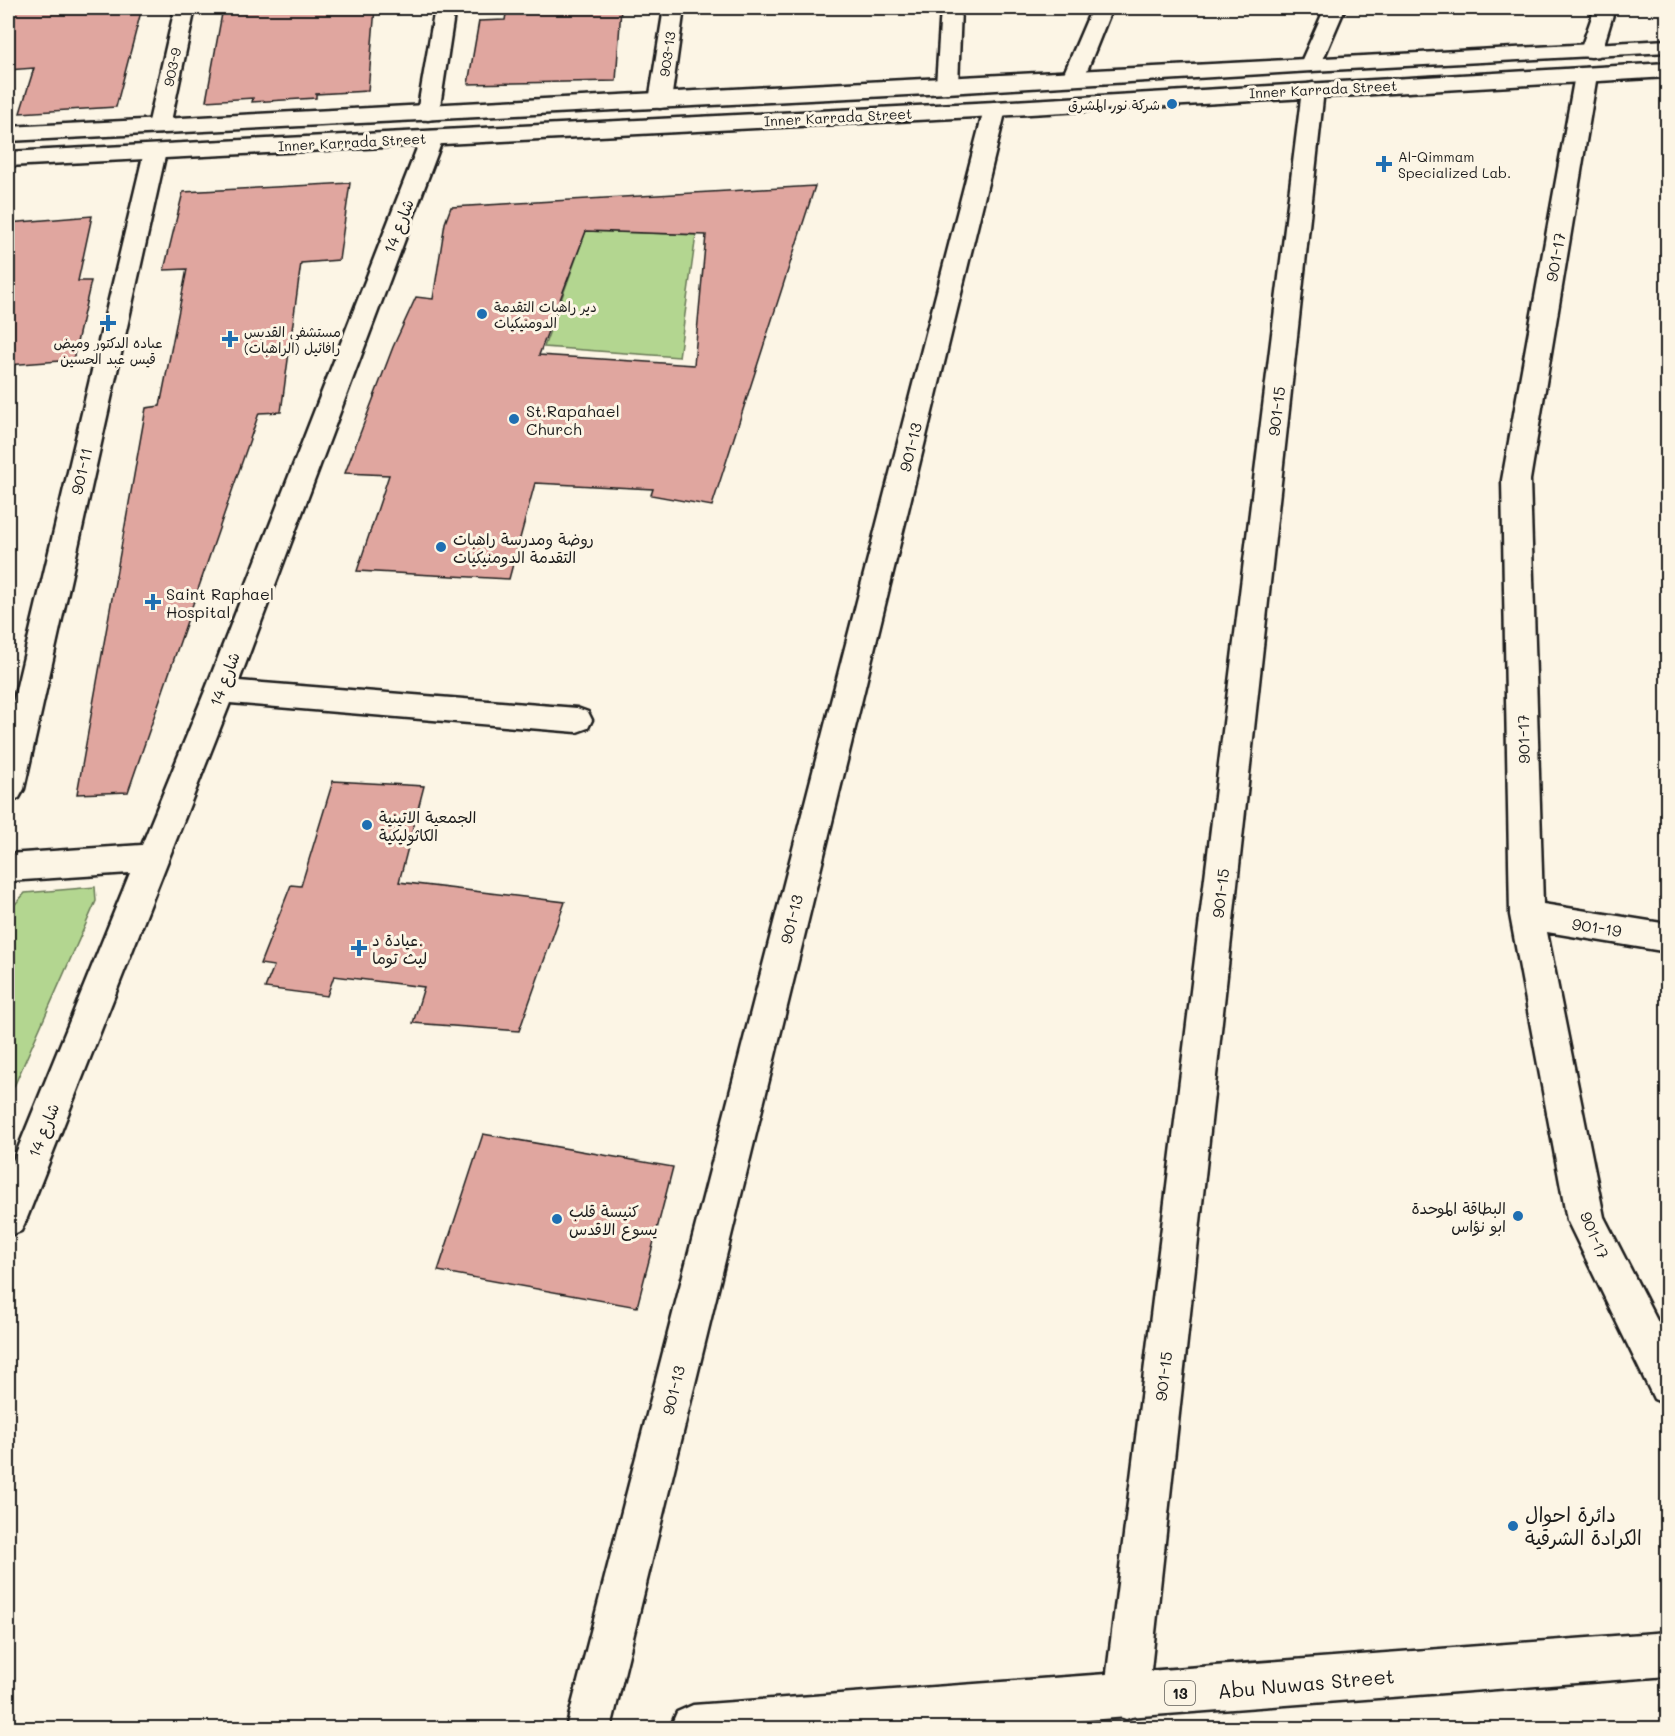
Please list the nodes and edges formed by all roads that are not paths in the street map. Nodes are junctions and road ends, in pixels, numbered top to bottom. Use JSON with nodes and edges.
{"nodes":[{"id":1,"x":185,"y":8,"type":"edge"},
{"id":2,"x":445,"y":8,"type":"edge"},
{"id":3,"x":674,"y":8,"type":"edge"},
{"id":4,"x":951,"y":8,"type":"edge"},
{"id":5,"x":1102,"y":8,"type":"edge"},
{"id":6,"x":1335,"y":8,"type":"edge"},
{"id":7,"x":1605,"y":8,"type":"edge"},
{"id":8,"x":1668,"y":46,"type":"edge"},
{"id":9,"x":1588,"y":63,"type":"junction"},
{"id":10,"x":1668,"y":70,"type":"edge"},
{"id":11,"x":1312,"y":77,"type":"junction"},
{"id":12,"x":1073,"y":78,"type":"junction"},
{"id":13,"x":947,"y":86,"type":"junction"},
{"id":14,"x":660,"y":101,"type":"junction"},
{"id":15,"x":995,"y":109,"type":"junction"},
{"id":16,"x":430,"y":125,"type":"junction"},
{"id":17,"x":8,"y":134,"type":"edge"},
{"id":18,"x":157,"y":139,"type":"junction"},
{"id":19,"x":8,"y":159,"type":"edge"},
{"id":20,"x":220,"y":691,"type":"junction"},
{"id":21,"x":577,"y":720,"type":"dead end"},
{"id":22,"x":8,"y":789,"type":"edge"},
{"id":23,"x":153,"y":858,"type":"junction"},
{"id":24,"x":8,"y":867,"type":"edge"},
{"id":25,"x":1527,"y":915,"type":"junction"},
{"id":26,"x":1668,"y":938,"type":"edge"},
{"id":27,"x":8,"y":1218,"type":"edge"},
{"id":28,"x":1668,"y":1385,"type":"edge"},
{"id":29,"x":1668,"y":1654,"type":"edge"},
{"id":30,"x":1126,"y":1697,"type":"junction"},
{"id":31,"x":588,"y":1728,"type":"edge"},
{"id":32,"x":693,"y":1728,"type":"edge"}],
"edges":[{"from":1,"to":18,"type":"street","name":"903-9"},
{"from":2,"to":16,"type":"street","name":"شارع 14"},
{"from":3,"to":14,"type":"street","name":"903-13"},
{"from":4,"to":13,"type":"street"},
{"from":5,"to":12,"type":"street"},
{"from":6,"to":11,"type":"street","name":"901-15"},
{"from":7,"to":9,"type":"street","name":"901-17"},
{"from":8,"to":9,"type":"street","name":"Inner Karrada Street"},
{"from":9,"to":10,"type":"street","name":"Inner Karrada Street"},
{"from":9,"to":11,"type":"street","name":"Inner Karrada Street"},
{"from":9,"to":25,"type":"street","name":"901-17"},
{"from":11,"to":12,"type":"street","name":"Inner Karrada Street"},
{"from":11,"to":15,"type":"street","name":"Inner Karrada Street"},
{"from":11,"to":30,"type":"street","name":"901-15"},
{"from":12,"to":13,"type":"street","name":"Inner Karrada Street"},
{"from":13,"to":14,"type":"street","name":"Inner Karrada Street"},
{"from":14,"to":16,"type":"street","name":"Inner Karrada Street"},
{"from":15,"to":16,"type":"street","name":"Inner Karrada Street"},
{"from":15,"to":31,"type":"street","name":"901-13"},
{"from":16,"to":18,"type":"street","name":"Inner Karrada Street"},
{"from":16,"to":20,"type":"street","name":"شارع 14"},
{"from":17,"to":18,"type":"street","name":"Inner Karrada Street"},
{"from":18,"to":19,"type":"street","name":"Inner Karrada Street"},
{"from":18,"to":22,"type":"street","name":"901-11"},
{"from":20,"to":21,"type":"street"},
{"from":20,"to":23,"type":"street","name":"شارع 14"},
{"from":23,"to":24,"type":"street"},
{"from":23,"to":27,"type":"street","name":"شارع 14"},
{"from":25,"to":26,"type":"street","name":"901-19"},
{"from":25,"to":28,"type":"street","name":"901-17"},
{"from":29,"to":30,"type":"street","name":"Abu Nuwas Street","number":"13"},
{"from":30,"to":32,"type":"street","name":"Abu Nuwas Street","number":"13"}]}
